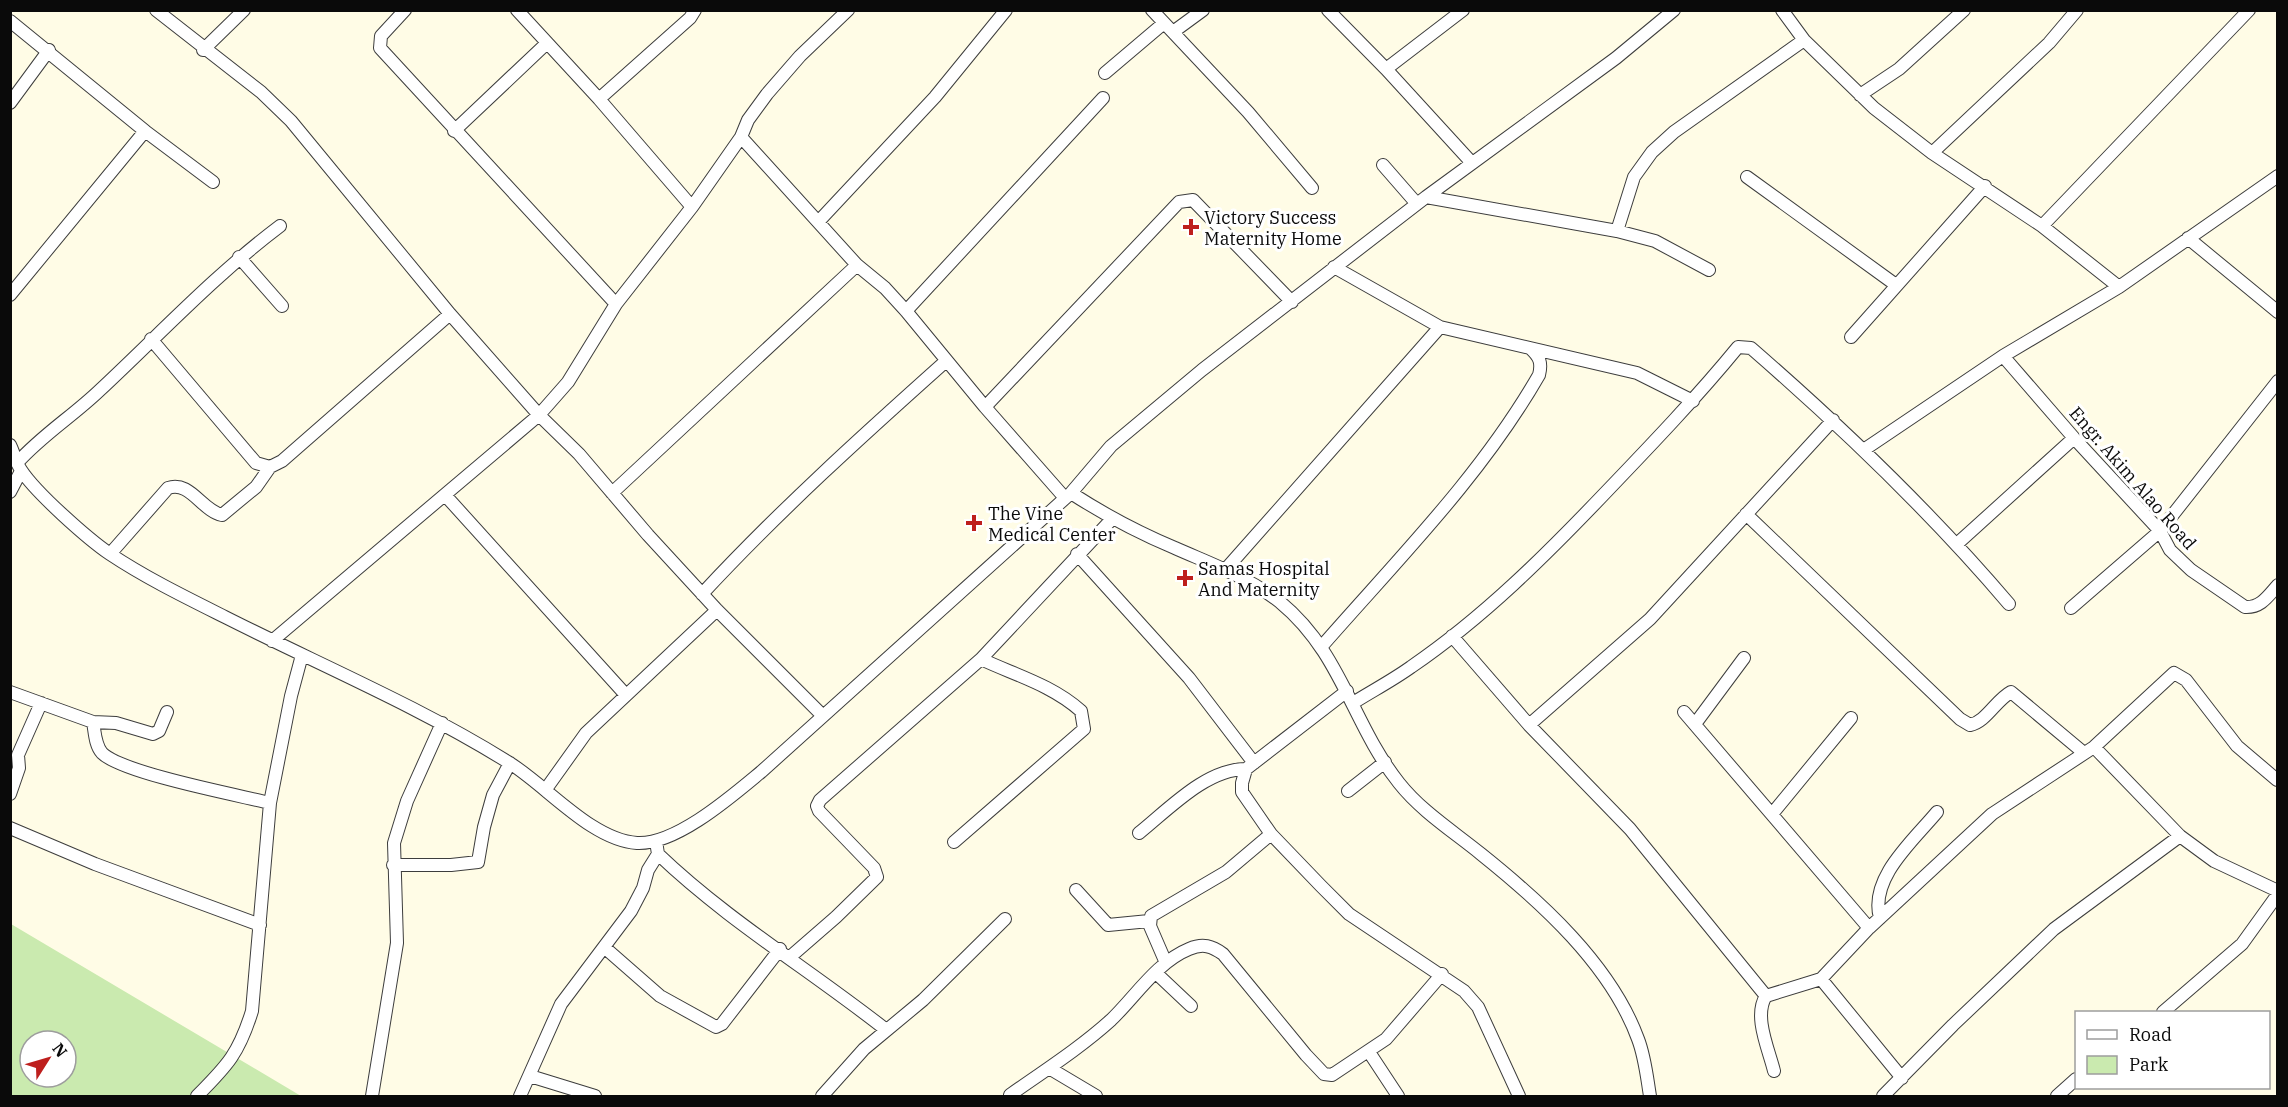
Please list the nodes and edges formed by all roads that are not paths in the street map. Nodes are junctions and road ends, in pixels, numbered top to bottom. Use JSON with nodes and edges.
{"nodes":[{"id":1,"x":156,"y":10,"type":"edge"},
{"id":2,"x":244,"y":10,"type":"edge"},
{"id":3,"x":405,"y":10,"type":"edge"},
{"id":4,"x":517,"y":10,"type":"edge"},
{"id":5,"x":695,"y":10,"type":"edge"},
{"id":6,"x":848,"y":10,"type":"edge"},
{"id":7,"x":1006,"y":10,"type":"edge"},
{"id":8,"x":1152,"y":10,"type":"edge"},
{"id":9,"x":1203,"y":10,"type":"edge"},
{"id":10,"x":1328,"y":10,"type":"edge"},
{"id":11,"x":1463,"y":10,"type":"edge"},
{"id":12,"x":1674,"y":10,"type":"edge"},
{"id":13,"x":1782,"y":10,"type":"edge"},
{"id":14,"x":1964,"y":10,"type":"edge"},
{"id":15,"x":2077,"y":10,"type":"edge"},
{"id":16,"x":2249,"y":10,"type":"edge"},
{"id":17,"x":10,"y":21,"type":"edge"},
{"id":18,"x":1169,"y":28,"type":"junction"},
{"id":19,"x":1804,"y":40,"type":"junction"},
{"id":20,"x":547,"y":43,"type":"junction"},
{"id":21,"x":49,"y":50,"type":"junction"},
{"id":22,"x":203,"y":50,"type":"junction"},
{"id":23,"x":1386,"y":69,"type":"junction"},
{"id":24,"x":1105,"y":73,"type":"dead end"},
{"id":25,"x":1860,"y":95,"type":"junction"},
{"id":26,"x":1102,"y":98,"type":"dead end"},
{"id":27,"x":599,"y":99,"type":"junction"},
{"id":28,"x":10,"y":103,"type":"edge"},
{"id":29,"x":145,"y":131,"type":"junction"},
{"id":30,"x":454,"y":131,"type":"junction"},
{"id":31,"x":741,"y":137,"type":"junction"},
{"id":32,"x":1932,"y":153,"type":"junction"},
{"id":33,"x":1472,"y":163,"type":"junction"},
{"id":34,"x":1383,"y":165,"type":"dead end"},
{"id":35,"x":2277,"y":176,"type":"edge"},
{"id":36,"x":1747,"y":177,"type":"dead end"},
{"id":37,"x":213,"y":182,"type":"dead end"},
{"id":38,"x":1985,"y":186,"type":"junction"},
{"id":39,"x":1312,"y":188,"type":"dead end"},
{"id":40,"x":1421,"y":200,"type":"junction"},
{"id":41,"x":692,"y":207,"type":"junction"},
{"id":42,"x":819,"y":221,"type":"junction"},
{"id":43,"x":280,"y":226,"type":"dead end"},
{"id":44,"x":2042,"y":226,"type":"junction"},
{"id":45,"x":1617,"y":231,"type":"junction"},
{"id":46,"x":2188,"y":238,"type":"junction"},
{"id":47,"x":239,"y":257,"type":"junction"},
{"id":48,"x":857,"y":265,"type":"junction"},
{"id":49,"x":1334,"y":267,"type":"junction"},
{"id":50,"x":1709,"y":270,"type":"dead end"},
{"id":51,"x":1896,"y":285,"type":"junction"},
{"id":52,"x":2119,"y":287,"type":"junction"},
{"id":53,"x":10,"y":295,"type":"edge"},
{"id":54,"x":1292,"y":302,"type":"junction"},
{"id":55,"x":616,"y":304,"type":"junction"},
{"id":56,"x":282,"y":306,"type":"dead end"},
{"id":57,"x":906,"y":310,"type":"junction"},
{"id":58,"x":2277,"y":312,"type":"edge"},
{"id":59,"x":450,"y":314,"type":"junction"},
{"id":60,"x":1440,"y":327,"type":"junction"},
{"id":61,"x":1851,"y":337,"type":"dead end"},
{"id":62,"x":151,"y":339,"type":"junction"},
{"id":63,"x":1530,"y":348,"type":"junction"},
{"id":64,"x":2003,"y":356,"type":"junction"},
{"id":65,"x":946,"y":361,"type":"junction"},
{"id":66,"x":2277,"y":381,"type":"edge"},
{"id":67,"x":1693,"y":401,"type":"junction"},
{"id":68,"x":985,"y":407,"type":"junction"},
{"id":69,"x":539,"y":415,"type":"junction"},
{"id":70,"x":1833,"y":420,"type":"junction"},
{"id":71,"x":2074,"y":438,"type":"junction"},
{"id":72,"x":10,"y":445,"type":"edge"},
{"id":73,"x":1865,"y":450,"type":"junction"},
{"id":74,"x":19,"y":467,"type":"junction"},
{"id":75,"x":270,"y":467,"type":"junction"},
{"id":76,"x":10,"y":492,"type":"edge"},
{"id":77,"x":612,"y":493,"type":"junction"},
{"id":78,"x":445,"y":495,"type":"junction"},
{"id":79,"x":1068,"y":496,"type":"junction"},
{"id":80,"x":1746,"y":514,"type":"junction"},
{"id":81,"x":1112,"y":519,"type":"junction"},
{"id":82,"x":2160,"y":531,"type":"junction"},
{"id":83,"x":1958,"y":543,"type":"junction"},
{"id":84,"x":110,"y":554,"type":"junction"},
{"id":85,"x":1077,"y":554,"type":"junction"},
{"id":86,"x":1226,"y":569,"type":"junction"},
{"id":87,"x":2277,"y":585,"type":"edge"},
{"id":88,"x":702,"y":594,"type":"junction"},
{"id":89,"x":2009,"y":604,"type":"dead end"},
{"id":90,"x":2071,"y":608,"type":"dead end"},
{"id":91,"x":717,"y":610,"type":"junction"},
{"id":92,"x":1452,"y":636,"type":"junction"},
{"id":93,"x":272,"y":641,"type":"junction"},
{"id":94,"x":1322,"y":646,"type":"junction"},
{"id":95,"x":302,"y":655,"type":"junction"},
{"id":96,"x":1744,"y":658,"type":"dead end"},
{"id":97,"x":981,"y":659,"type":"junction"},
{"id":98,"x":1347,"y":691,"type":"junction"},
{"id":99,"x":10,"y":692,"type":"edge"},
{"id":100,"x":625,"y":694,"type":"junction"},
{"id":101,"x":41,"y":703,"type":"junction"},
{"id":102,"x":1353,"y":703,"type":"junction"},
{"id":103,"x":166,"y":712,"type":"dead end"},
{"id":104,"x":1684,"y":712,"type":"dead end"},
{"id":105,"x":823,"y":717,"type":"junction"},
{"id":106,"x":1851,"y":718,"type":"dead end"},
{"id":107,"x":93,"y":722,"type":"junction"},
{"id":108,"x":442,"y":723,"type":"junction"},
{"id":109,"x":1695,"y":724,"type":"junction"},
{"id":110,"x":1529,"y":725,"type":"junction"},
{"id":111,"x":2089,"y":750,"type":"junction"},
{"id":112,"x":1385,"y":762,"type":"junction"},
{"id":113,"x":510,"y":763,"type":"junction"},
{"id":114,"x":1250,"y":766,"type":"junction"},
{"id":115,"x":2277,"y":780,"type":"edge"},
{"id":116,"x":546,"y":789,"type":"junction"},
{"id":117,"x":1348,"y":790,"type":"dead end"},
{"id":118,"x":10,"y":794,"type":"edge"},
{"id":119,"x":270,"y":803,"type":"junction"},
{"id":120,"x":1937,"y":812,"type":"dead end"},
{"id":121,"x":1772,"y":814,"type":"junction"},
{"id":122,"x":10,"y":828,"type":"edge"},
{"id":123,"x":1140,"y":833,"type":"dead end"},
{"id":124,"x":1270,"y":834,"type":"junction"},
{"id":125,"x":2180,"y":836,"type":"junction"},
{"id":126,"x":954,"y":842,"type":"dead end"},
{"id":127,"x":657,"y":848,"type":"junction"},
{"id":128,"x":393,"y":865,"type":"junction"},
{"id":129,"x":1076,"y":890,"type":"dead end"},
{"id":130,"x":2277,"y":892,"type":"edge"},
{"id":131,"x":1880,"y":918,"type":"junction"},
{"id":132,"x":1005,"y":919,"type":"dead end"},
{"id":133,"x":1149,"y":921,"type":"junction"},
{"id":134,"x":260,"y":925,"type":"junction"},
{"id":135,"x":1869,"y":928,"type":"junction"},
{"id":136,"x":604,"y":947,"type":"junction"},
{"id":137,"x":785,"y":953,"type":"junction"},
{"id":138,"x":1161,"y":968,"type":"junction"},
{"id":139,"x":1442,"y":974,"type":"junction"},
{"id":140,"x":1821,"y":979,"type":"junction"},
{"id":141,"x":1766,"y":996,"type":"junction"},
{"id":142,"x":1191,"y":1006,"type":"dead end"},
{"id":143,"x":2164,"y":1011,"type":"edge"},
{"id":144,"x":885,"y":1029,"type":"junction"},
{"id":145,"x":1369,"y":1052,"type":"junction"},
{"id":146,"x":1048,"y":1068,"type":"junction"},
{"id":147,"x":1774,"y":1071,"type":"dead end"},
{"id":148,"x":530,"y":1076,"type":"junction"},
{"id":149,"x":1902,"y":1078,"type":"junction"},
{"id":150,"x":2075,"y":1080,"type":"edge"},
{"id":151,"x":1010,"y":1095,"type":"edge"},
{"id":152,"x":198,"y":1096,"type":"edge"},
{"id":153,"x":372,"y":1096,"type":"edge"},
{"id":154,"x":520,"y":1096,"type":"edge"},
{"id":155,"x":596,"y":1096,"type":"edge"},
{"id":156,"x":822,"y":1096,"type":"edge"},
{"id":157,"x":1096,"y":1096,"type":"edge"},
{"id":158,"x":1398,"y":1096,"type":"edge"},
{"id":159,"x":1519,"y":1096,"type":"edge"},
{"id":160,"x":1650,"y":1096,"type":"edge"},
{"id":161,"x":1883,"y":1096,"type":"edge"},
{"id":162,"x":2057,"y":1096,"type":"edge"}],
"edges":[{"from":1,"to":22,"type":"street"},
{"from":2,"to":22,"type":"street"},
{"from":3,"to":30,"type":"street"},
{"from":4,"to":20,"type":"street"},
{"from":5,"to":27,"type":"street"},
{"from":6,"to":31,"type":"street"},
{"from":7,"to":42,"type":"street"},
{"from":8,"to":18,"type":"street"},
{"from":9,"to":18,"type":"street"},
{"from":10,"to":23,"type":"street"},
{"from":11,"to":23,"type":"street"},
{"from":12,"to":33,"type":"street"},
{"from":13,"to":19,"type":"street"},
{"from":14,"to":25,"type":"street"},
{"from":15,"to":32,"type":"street"},
{"from":16,"to":44,"type":"street"},
{"from":17,"to":21,"type":"street"},
{"from":18,"to":24,"type":"street"},
{"from":18,"to":39,"type":"street"},
{"from":19,"to":25,"type":"street"},
{"from":19,"to":45,"type":"street"},
{"from":20,"to":27,"type":"street"},
{"from":20,"to":30,"type":"street"},
{"from":21,"to":28,"type":"street"},
{"from":21,"to":29,"type":"street"},
{"from":22,"to":59,"type":"street"},
{"from":23,"to":33,"type":"street"},
{"from":25,"to":32,"type":"street"},
{"from":26,"to":57,"type":"street"},
{"from":27,"to":41,"type":"street"},
{"from":29,"to":37,"type":"street"},
{"from":29,"to":53,"type":"street"},
{"from":30,"to":55,"type":"street"},
{"from":31,"to":41,"type":"street"},
{"from":31,"to":42,"type":"street"},
{"from":32,"to":38,"type":"street"},
{"from":33,"to":40,"type":"street"},
{"from":34,"to":40,"type":"street"},
{"from":35,"to":46,"type":"street"},
{"from":36,"to":51,"type":"street"},
{"from":38,"to":44,"type":"street"},
{"from":38,"to":51,"type":"street"},
{"from":40,"to":45,"type":"street"},
{"from":40,"to":49,"type":"street"},
{"from":41,"to":55,"type":"street"},
{"from":42,"to":48,"type":"street"},
{"from":43,"to":47,"type":"street"},
{"from":44,"to":52,"type":"street"},
{"from":45,"to":50,"type":"street"},
{"from":46,"to":52,"type":"street"},
{"from":46,"to":58,"type":"street"},
{"from":47,"to":56,"type":"street"},
{"from":47,"to":62,"type":"street"},
{"from":48,"to":57,"type":"street"},
{"from":48,"to":77,"type":"street"},
{"from":49,"to":54,"type":"street"},
{"from":49,"to":60,"type":"street"},
{"from":51,"to":61,"type":"street"},
{"from":52,"to":64,"type":"street"},
{"from":54,"to":68,"type":"street"},
{"from":54,"to":79,"type":"street"},
{"from":55,"to":69,"type":"street"},
{"from":57,"to":65,"type":"street"},
{"from":59,"to":69,"type":"street"},
{"from":59,"to":75,"type":"street"},
{"from":60,"to":63,"type":"street"},
{"from":60,"to":86,"type":"street"},
{"from":62,"to":74,"type":"street"},
{"from":62,"to":75,"type":"street"},
{"from":63,"to":67,"type":"street"},
{"from":63,"to":94,"type":"street"},
{"from":64,"to":71,"type":"street","name":"Engr. Akim Alao Road"},
{"from":64,"to":73,"type":"street"},
{"from":65,"to":68,"type":"street"},
{"from":65,"to":88,"type":"street"},
{"from":66,"to":82,"type":"street"},
{"from":67,"to":70,"type":"street"},
{"from":67,"to":92,"type":"street"},
{"from":68,"to":79,"type":"street"},
{"from":69,"to":77,"type":"street"},
{"from":69,"to":78,"type":"street"},
{"from":70,"to":73,"type":"street"},
{"from":70,"to":80,"type":"street"},
{"from":71,"to":82,"type":"street","name":"Engr. Akim Alao Road"},
{"from":71,"to":83,"type":"street"},
{"from":72,"to":74,"type":"street"},
{"from":73,"to":83,"type":"street"},
{"from":74,"to":76,"type":"street"},
{"from":74,"to":84,"type":"street"},
{"from":75,"to":84,"type":"street"},
{"from":77,"to":88,"type":"street"},
{"from":78,"to":93,"type":"street"},
{"from":78,"to":100,"type":"street"},
{"from":79,"to":81,"type":"street"},
{"from":79,"to":105,"type":"street"},
{"from":80,"to":110,"type":"street"},
{"from":80,"to":111,"type":"street"},
{"from":81,"to":85,"type":"street"},
{"from":81,"to":86,"type":"street"},
{"from":82,"to":87,"type":"street","name":"Engr. Akim Alao Road"},
{"from":82,"to":90,"type":"street"},
{"from":83,"to":89,"type":"street"},
{"from":84,"to":93,"type":"street"},
{"from":85,"to":97,"type":"street"},
{"from":85,"to":114,"type":"street"},
{"from":86,"to":94,"type":"street"},
{"from":88,"to":91,"type":"street"},
{"from":91,"to":100,"type":"street"},
{"from":91,"to":105,"type":"street"},
{"from":92,"to":102,"type":"street"},
{"from":92,"to":110,"type":"street"},
{"from":93,"to":95,"type":"street"},
{"from":94,"to":98,"type":"street"},
{"from":95,"to":108,"type":"street"},
{"from":95,"to":119,"type":"street"},
{"from":96,"to":109,"type":"street"},
{"from":97,"to":126,"type":"street"},
{"from":97,"to":137,"type":"street"},
{"from":98,"to":102,"type":"street"},
{"from":98,"to":114,"type":"street"},
{"from":99,"to":101,"type":"street"},
{"from":100,"to":116,"type":"street"},
{"from":101,"to":107,"type":"street"},
{"from":101,"to":118,"type":"street"},
{"from":102,"to":112,"type":"street"},
{"from":103,"to":107,"type":"street"},
{"from":104,"to":109,"type":"street"},
{"from":105,"to":127,"type":"street"},
{"from":106,"to":121,"type":"street"},
{"from":107,"to":119,"type":"street"},
{"from":108,"to":113,"type":"street"},
{"from":108,"to":128,"type":"street"},
{"from":109,"to":121,"type":"street"},
{"from":110,"to":141,"type":"street"},
{"from":111,"to":115,"type":"street"},
{"from":111,"to":125,"type":"street"},
{"from":111,"to":131,"type":"street"},
{"from":112,"to":117,"type":"street"},
{"from":112,"to":160,"type":"street"},
{"from":113,"to":116,"type":"street"},
{"from":113,"to":128,"type":"street"},
{"from":114,"to":123,"type":"street"},
{"from":114,"to":124,"type":"street"},
{"from":116,"to":127,"type":"street"},
{"from":119,"to":134,"type":"street"},
{"from":120,"to":131,"type":"street"},
{"from":121,"to":135,"type":"street"},
{"from":122,"to":134,"type":"street"},
{"from":124,"to":133,"type":"street"},
{"from":124,"to":139,"type":"street"},
{"from":125,"to":130,"type":"street"},
{"from":125,"to":149,"type":"street"},
{"from":127,"to":136,"type":"street"},
{"from":127,"to":137,"type":"street"},
{"from":128,"to":153,"type":"street"},
{"from":129,"to":133,"type":"street"},
{"from":130,"to":143,"type":"street"},
{"from":131,"to":135,"type":"street"},
{"from":132,"to":144,"type":"street"},
{"from":133,"to":138,"type":"street"},
{"from":134,"to":152,"type":"street"},
{"from":135,"to":140,"type":"street"},
{"from":136,"to":137,"type":"street"},
{"from":136,"to":148,"type":"street"},
{"from":137,"to":144,"type":"street"},
{"from":138,"to":142,"type":"street"},
{"from":138,"to":145,"type":"street"},
{"from":138,"to":146,"type":"street"},
{"from":139,"to":145,"type":"street"},
{"from":139,"to":159,"type":"street"},
{"from":140,"to":141,"type":"street"},
{"from":140,"to":149,"type":"street"},
{"from":141,"to":147,"type":"street"},
{"from":144,"to":156,"type":"street"},
{"from":145,"to":158,"type":"street"},
{"from":146,"to":151,"type":"street"},
{"from":146,"to":157,"type":"street"},
{"from":148,"to":154,"type":"street"},
{"from":148,"to":155,"type":"street"},
{"from":149,"to":161,"type":"street"},
{"from":150,"to":162,"type":"street"}]}
